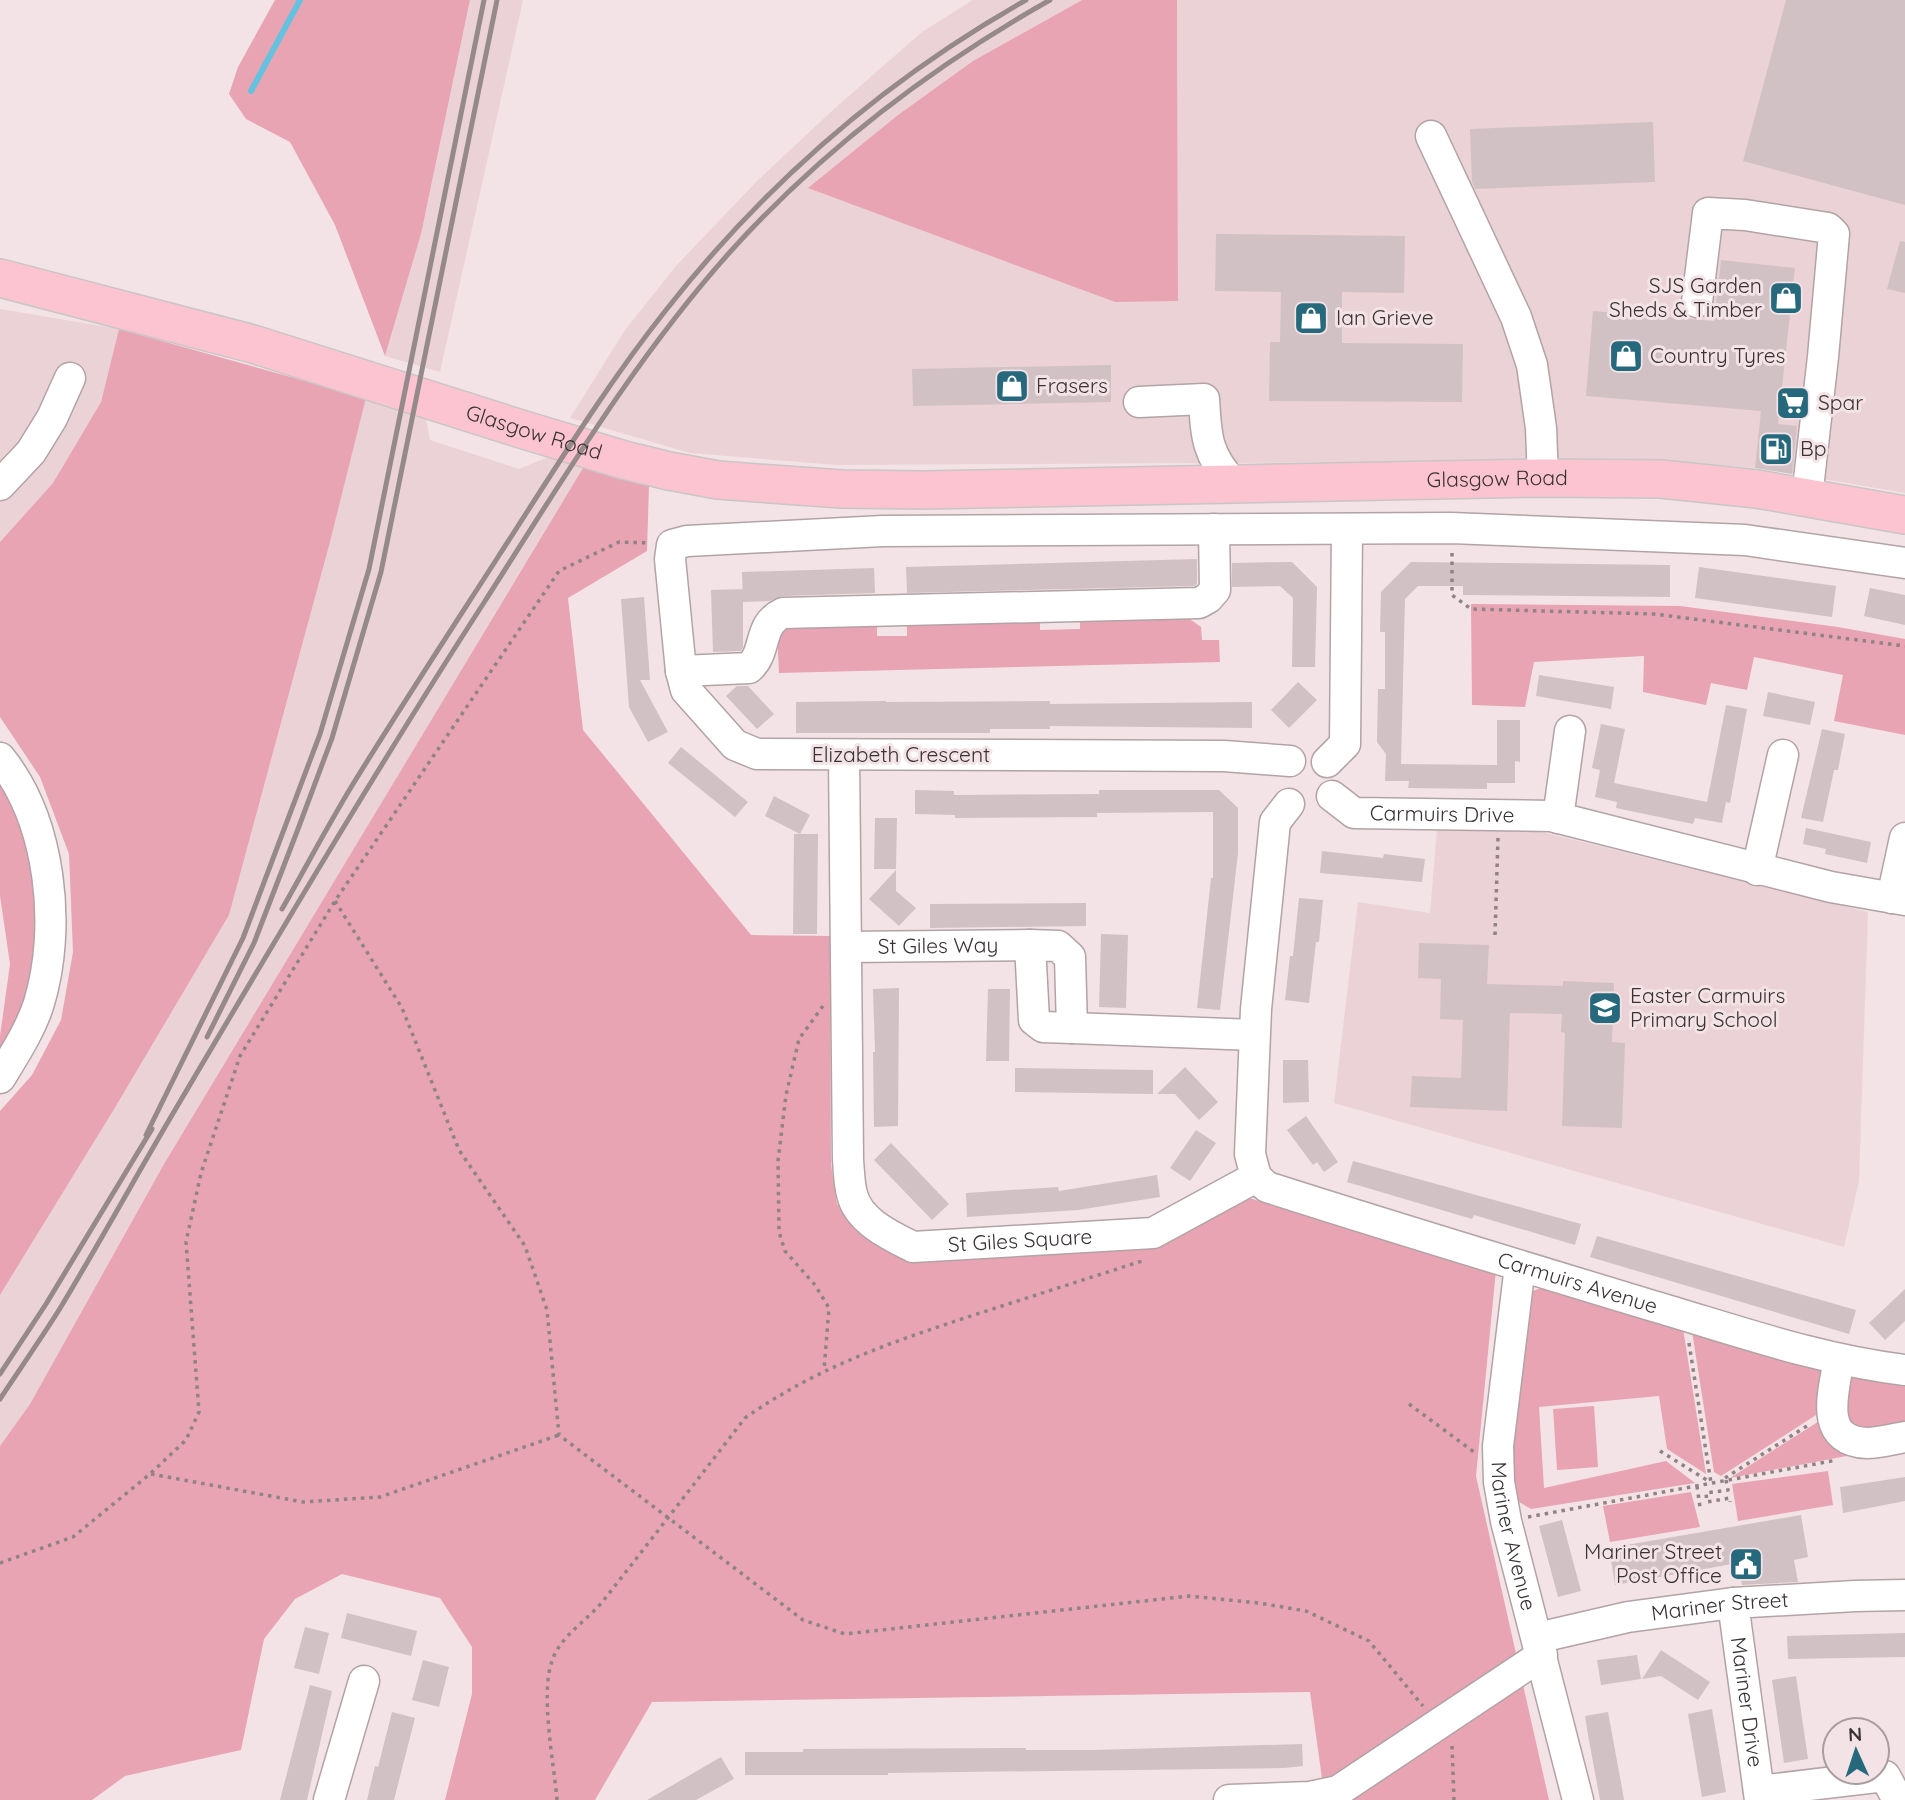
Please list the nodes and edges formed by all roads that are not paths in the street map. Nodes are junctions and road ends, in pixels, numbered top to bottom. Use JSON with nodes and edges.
{"nodes":[{"id":1,"x":1432,"y":136,"type":"dead end"},
{"id":2,"x":0,"y":278,"type":"edge"},
{"id":3,"x":1697,"y":302,"type":"dead end"},
{"id":4,"x":70,"y":379,"type":"dead end"},
{"id":5,"x":1139,"y":402,"type":"dead end"},
{"id":6,"x":1543,"y":478,"type":"junction"},
{"id":7,"x":1234,"y":484,"type":"junction"},
{"id":8,"x":0,"y":485,"type":"edge"},
{"id":9,"x":1086,"y":488,"type":"junction"},
{"id":10,"x":1807,"y":497,"type":"junction"},
{"id":11,"x":1905,"y":515,"type":"edge"},
{"id":12,"x":1214,"y":529,"type":"junction"},
{"id":13,"x":1347,"y":529,"type":"junction"},
{"id":14,"x":1085,"y":530,"type":"junction"},
{"id":15,"x":1905,"y":564,"type":"edge"},
{"id":16,"x":681,"y":671,"type":"junction"},
{"id":17,"x":1569,"y":731,"type":"dead end"},
{"id":18,"x":844,"y":755,"type":"junction"},
{"id":19,"x":1781,"y":755,"type":"dead end"},
{"id":20,"x":0,"y":758,"type":"edge"},
{"id":21,"x":1290,"y":761,"type":"junction"},
{"id":22,"x":1327,"y":762,"type":"junction"},
{"id":23,"x":1332,"y":796,"type":"junction"},
{"id":24,"x":1289,"y":804,"type":"junction"},
{"id":25,"x":1558,"y":818,"type":"junction"},
{"id":26,"x":1905,"y":838,"type":"edge"},
{"id":27,"x":1757,"y":870,"type":"junction"},
{"id":28,"x":1898,"y":899,"type":"edge"},
{"id":29,"x":1030,"y":945,"type":"junction"},
{"id":30,"x":847,"y":947,"type":"junction"},
{"id":31,"x":1072,"y":1028,"type":"junction"},
{"id":32,"x":1254,"y":1035,"type":"junction"},
{"id":33,"x":0,"y":1079,"type":"edge"},
{"id":34,"x":1256,"y":1177,"type":"junction"},
{"id":35,"x":1520,"y":1266,"type":"junction"},
{"id":36,"x":1839,"y":1359,"type":"junction"},
{"id":37,"x":1905,"y":1370,"type":"edge"},
{"id":38,"x":1905,"y":1437,"type":"edge"},
{"id":39,"x":1905,"y":1595,"type":"edge"},
{"id":40,"x":1733,"y":1603,"type":"junction"},
{"id":41,"x":1540,"y":1647,"type":"junction"},
{"id":42,"x":364,"y":1681,"type":"dead end"},
{"id":43,"x":1760,"y":1796,"type":"edge"},
{"id":44,"x":1310,"y":1799,"type":"edge"},
{"id":45,"x":329,"y":1800,"type":"edge"},
{"id":46,"x":1229,"y":1800,"type":"edge"},
{"id":47,"x":1578,"y":1800,"type":"edge"},
{"id":48,"x":1898,"y":1800,"type":"edge"}],
"edges":[{"from":1,"to":6,"type":"street"},
{"from":2,"to":9,"type":"main road","name":"Glasgow Road"},
{"from":3,"to":10,"type":"street"},
{"from":4,"to":8,"type":"street"},
{"from":5,"to":7,"type":"street"},
{"from":6,"to":7,"type":"main road","name":"Glasgow Road"},
{"from":6,"to":10,"type":"main road","name":"Glasgow Road"},
{"from":7,"to":9,"type":"main road","name":"Glasgow Road"},
{"from":9,"to":14,"type":"street"},
{"from":10,"to":11,"type":"main road","name":"Glasgow Road"},
{"from":12,"to":13,"type":"street"},
{"from":12,"to":14,"type":"street"},
{"from":12,"to":16,"type":"street"},
{"from":13,"to":15,"type":"street"},
{"from":13,"to":22,"type":"street"},
{"from":14,"to":16,"type":"street","name":"Elizabeth Crescent"},
{"from":16,"to":18,"type":"street","name":"Elizabeth Crescent"},
{"from":17,"to":25,"type":"street"},
{"from":18,"to":21,"type":"street","name":"Elizabeth Crescent"},
{"from":18,"to":30,"type":"street","name":"St Giles Square"},
{"from":19,"to":27,"type":"street"},
{"from":20,"to":33,"type":"street"},
{"from":21,"to":22,"type":"street"},
{"from":21,"to":24,"type":"street"},
{"from":22,"to":23,"type":"street"},
{"from":23,"to":24,"type":"street"},
{"from":23,"to":25,"type":"street","name":"Carmuirs Drive"},
{"from":24,"to":32,"type":"street"},
{"from":25,"to":27,"type":"street","name":"Carmuirs Drive"},
{"from":26,"to":28,"type":"street"},
{"from":27,"to":28,"type":"street","name":"Carmuirs Drive"},
{"from":29,"to":30,"type":"street","name":"St Giles Way"},
{"from":29,"to":31,"type":"street","name":"St Giles Way"},
{"from":29,"to":31,"type":"street","name":"St Giles Way"},
{"from":30,"to":34,"type":"street","name":"St Giles Square"},
{"from":31,"to":32,"type":"street","name":"St Giles Way"},
{"from":32,"to":34,"type":"street"},
{"from":34,"to":35,"type":"street","name":"Carmuirs Avenue"},
{"from":35,"to":36,"type":"street","name":"Carmuirs Avenue"},
{"from":35,"to":41,"type":"street","name":"Mariner Avenue"},
{"from":36,"to":37,"type":"street","name":"Carmuirs Avenue"},
{"from":36,"to":38,"type":"street"},
{"from":39,"to":40,"type":"street","name":"Mariner Street"},
{"from":40,"to":41,"type":"street","name":"Mariner Street"},
{"from":40,"to":43,"type":"street","name":"Mariner Drive"},
{"from":41,"to":44,"type":"street","name":"Mariner Street"},
{"from":41,"to":47,"type":"street","name":"Mariner Avenue"},
{"from":42,"to":45,"type":"street"},
{"from":43,"to":48,"type":"street"},
{"from":44,"to":46,"type":"street","name":"Mariner Street"}]}
